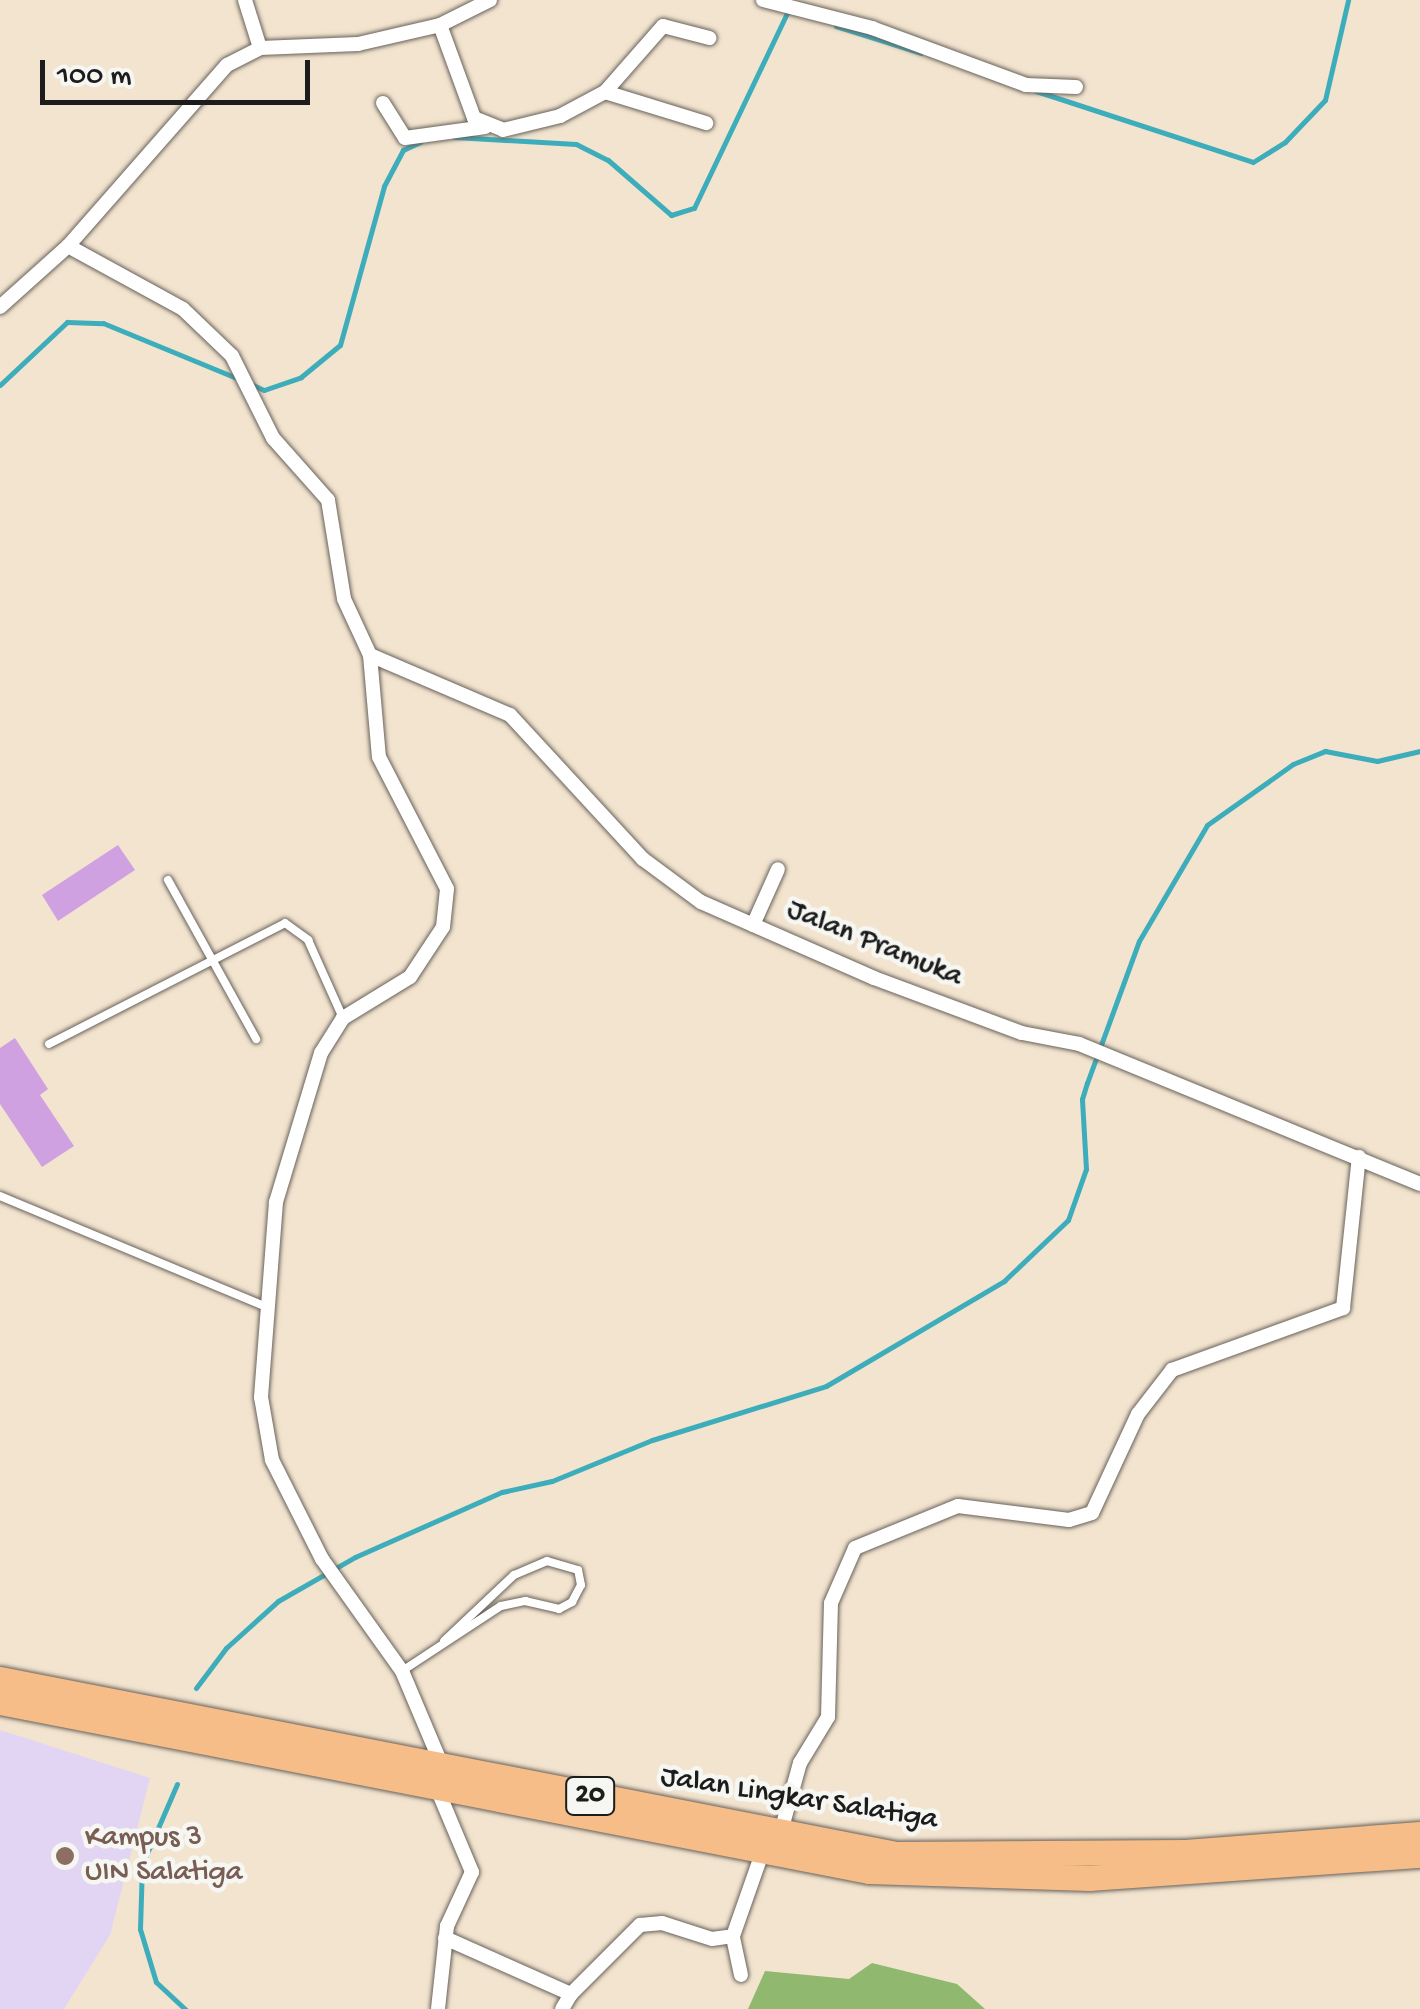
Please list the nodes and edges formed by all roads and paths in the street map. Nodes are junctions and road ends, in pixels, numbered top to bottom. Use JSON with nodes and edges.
{"nodes":[{"id":1,"x":246,"y":0,"type":"edge"},
{"id":2,"x":490,"y":0,"type":"edge"},
{"id":3,"x":763,"y":0,"type":"edge"},
{"id":4,"x":821,"y":6,"type":"edge"},
{"id":5,"x":440,"y":25,"type":"junction"},
{"id":6,"x":709,"y":38,"type":"dead end"},
{"id":7,"x":260,"y":48,"type":"junction"},
{"id":8,"x":1076,"y":87,"type":"dead end"},
{"id":9,"x":605,"y":92,"type":"junction"},
{"id":10,"x":382,"y":103,"type":"dead end"},
{"id":11,"x":706,"y":122,"type":"dead end"},
{"id":12,"x":485,"y":127,"type":"junction"},
{"id":13,"x":68,"y":246,"type":"junction"},
{"id":14,"x":0,"y":308,"type":"edge"},
{"id":15,"x":370,"y":655,"type":"junction"},
{"id":16,"x":778,"y":869,"type":"dead end"},
{"id":17,"x":168,"y":880,"type":"dead end"},
{"id":18,"x":753,"y":925,"type":"junction"},
{"id":19,"x":213,"y":959,"type":"junction"},
{"id":20,"x":343,"y":1018,"type":"junction"},
{"id":21,"x":256,"y":1039,"type":"dead end"},
{"id":22,"x":49,"y":1044,"type":"dead end"},
{"id":23,"x":1360,"y":1158,"type":"junction"},
{"id":24,"x":1420,"y":1184,"type":"edge"},
{"id":25,"x":0,"y":1196,"type":"edge"},
{"id":26,"x":264,"y":1306,"type":"junction"},
{"id":27,"x":444,"y":1641,"type":"junction"},
{"id":28,"x":402,"y":1671,"type":"junction"},
{"id":29,"x":0,"y":1679,"type":"edge"},
{"id":30,"x":0,"y":1702,"type":"edge"},
{"id":31,"x":441,"y":1780,"type":"junction"},
{"id":32,"x":1420,"y":1834,"type":"edge"},
{"id":33,"x":771,"y":1844,"type":"junction"},
{"id":34,"x":1420,"y":1855,"type":"edge"},
{"id":35,"x":733,"y":1936,"type":"junction"},
{"id":36,"x":445,"y":1938,"type":"junction"},
{"id":37,"x":741,"y":1975,"type":"dead end"},
{"id":38,"x":572,"y":1994,"type":"junction"},
{"id":39,"x":438,"y":2009,"type":"edge"},
{"id":40,"x":562,"y":2009,"type":"edge"}],
"edges":[{"from":1,"to":7,"type":"street"},
{"from":2,"to":5,"type":"street"},
{"from":3,"to":4,"type":"street"},
{"from":4,"to":8,"type":"street"},
{"from":5,"to":7,"type":"street"},
{"from":5,"to":12,"type":"street"},
{"from":6,"to":9,"type":"street"},
{"from":7,"to":13,"type":"street"},
{"from":9,"to":11,"type":"street"},
{"from":9,"to":12,"type":"street"},
{"from":10,"to":12,"type":"street"},
{"from":13,"to":14,"type":"street"},
{"from":13,"to":15,"type":"street"},
{"from":15,"to":18,"type":"street","name":"Jalan Pramuka"},
{"from":15,"to":20,"type":"street"},
{"from":16,"to":18,"type":"street"},
{"from":17,"to":19,"type":"lane"},
{"from":18,"to":23,"type":"street","name":"Jalan Pramuka"},
{"from":19,"to":20,"type":"lane"},
{"from":19,"to":21,"type":"lane"},
{"from":19,"to":22,"type":"lane"},
{"from":20,"to":26,"type":"street"},
{"from":23,"to":24,"type":"street","name":"Jalan Pramuka"},
{"from":23,"to":33,"type":"street"},
{"from":25,"to":26,"type":"lane"},
{"from":26,"to":28,"type":"street"},
{"from":27,"to":27,"type":"lane"},
{"from":27,"to":28,"type":"lane"},
{"from":28,"to":31,"type":"street"},
{"from":29,"to":31,"type":"highway","name":"Jalan Lingkar Salatiga","number":"20"},
{"from":30,"to":31,"type":"highway","name":"Jalan Lingkar Salatiga","number":"20"},
{"from":31,"to":33,"type":"highway","name":"Jalan Lingkar Salatiga","number":"20"},
{"from":31,"to":36,"type":"street"},
{"from":32,"to":33,"type":"highway","name":"Jalan Lingkar Salatiga","number":"20"},
{"from":33,"to":34,"type":"highway","name":"Jalan Lingkar Salatiga","number":"20"},
{"from":33,"to":35,"type":"street"},
{"from":35,"to":37,"type":"street"},
{"from":35,"to":38,"type":"street"},
{"from":36,"to":38,"type":"street"},
{"from":36,"to":39,"type":"street"},
{"from":38,"to":40,"type":"street"}]}
